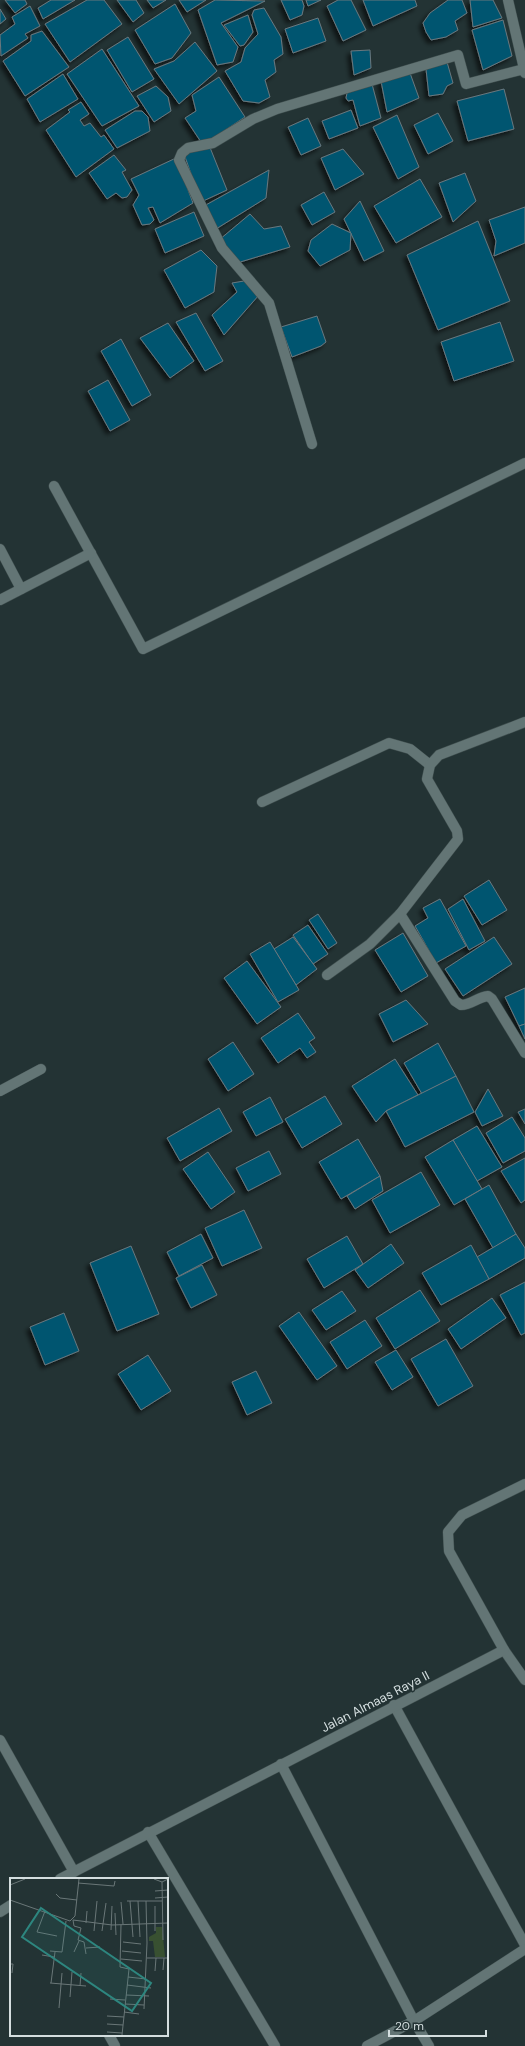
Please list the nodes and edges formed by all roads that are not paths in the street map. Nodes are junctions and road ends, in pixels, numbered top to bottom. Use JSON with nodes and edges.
{"nodes":[{"id":1,"x":508,"y":0,"type":"edge"},
{"id":2,"x":525,"y":71,"type":"edge"},
{"id":3,"x":312,"y":444,"type":"dead end"},
{"id":4,"x":525,"y":463,"type":"edge"},
{"id":5,"x":54,"y":486,"type":"dead end"},
{"id":6,"x":0,"y":549,"type":"edge"},
{"id":7,"x":91,"y":553,"type":"junction"},
{"id":8,"x":21,"y":589,"type":"junction"},
{"id":9,"x":0,"y":600,"type":"edge"},
{"id":10,"x":525,"y":722,"type":"edge"},
{"id":11,"x":430,"y":765,"type":"junction"},
{"id":12,"x":262,"y":802,"type":"dead end"},
{"id":13,"x":400,"y":914,"type":"junction"},
{"id":14,"x":327,"y":975,"type":"dead end"},
{"id":15,"x":525,"y":1053,"type":"edge"},
{"id":16,"x":41,"y":1069,"type":"dead end"},
{"id":17,"x":0,"y":1091,"type":"edge"},
{"id":18,"x":525,"y":1484,"type":"edge"},
{"id":19,"x":504,"y":1650,"type":"junction"},
{"id":20,"x":525,"y":1680,"type":"edge"},
{"id":21,"x":394,"y":1705,"type":"junction"},
{"id":22,"x":0,"y":1740,"type":"edge"},
{"id":23,"x":281,"y":1764,"type":"junction"},
{"id":24,"x":148,"y":1832,"type":"junction"},
{"id":25,"x":74,"y":1872,"type":"junction"},
{"id":26,"x":62,"y":1878,"type":"edge"},
{"id":27,"x":10,"y":1906,"type":"edge"},
{"id":28,"x":0,"y":1912,"type":"edge"},
{"id":29,"x":525,"y":1945,"type":"edge"},
{"id":30,"x":525,"y":1949,"type":"edge"},
{"id":31,"x":414,"y":2021,"type":"junction"},
{"id":32,"x":110,"y":2036,"type":"edge"},
{"id":33,"x":115,"y":2046,"type":"edge"},
{"id":34,"x":275,"y":2046,"type":"edge"},
{"id":35,"x":368,"y":2046,"type":"edge"},
{"id":36,"x":429,"y":2046,"type":"edge"}],
"edges":[{"from":1,"to":2,"type":"street"},
{"from":2,"to":3,"type":"street"},
{"from":4,"to":7,"type":"street"},
{"from":5,"to":7,"type":"street"},
{"from":6,"to":8,"type":"street"},
{"from":7,"to":8,"type":"street"},
{"from":8,"to":9,"type":"street"},
{"from":10,"to":11,"type":"street"},
{"from":11,"to":12,"type":"street"},
{"from":11,"to":13,"type":"street"},
{"from":13,"to":14,"type":"street"},
{"from":13,"to":15,"type":"street"},
{"from":16,"to":17,"type":"street"},
{"from":18,"to":19,"type":"street"},
{"from":19,"to":20,"type":"street"},
{"from":19,"to":21,"type":"street","name":"Jalan Almaas Raya II"},
{"from":21,"to":23,"type":"street","name":"Jalan Almaas Raya II"},
{"from":21,"to":29,"type":"street"},
{"from":22,"to":25,"type":"street"},
{"from":23,"to":24,"type":"street","name":"Jalan Almaas Raya II"},
{"from":23,"to":31,"type":"street"},
{"from":24,"to":25,"type":"street","name":"Jalan Almaas Raya II"},
{"from":24,"to":34,"type":"street"},
{"from":25,"to":26,"type":"street","name":"Jalan Almaas Raya II"},
{"from":27,"to":28,"type":"street"},
{"from":30,"to":31,"type":"street"},
{"from":31,"to":35,"type":"street"},
{"from":31,"to":36,"type":"street"},
{"from":32,"to":33,"type":"street"}]}
